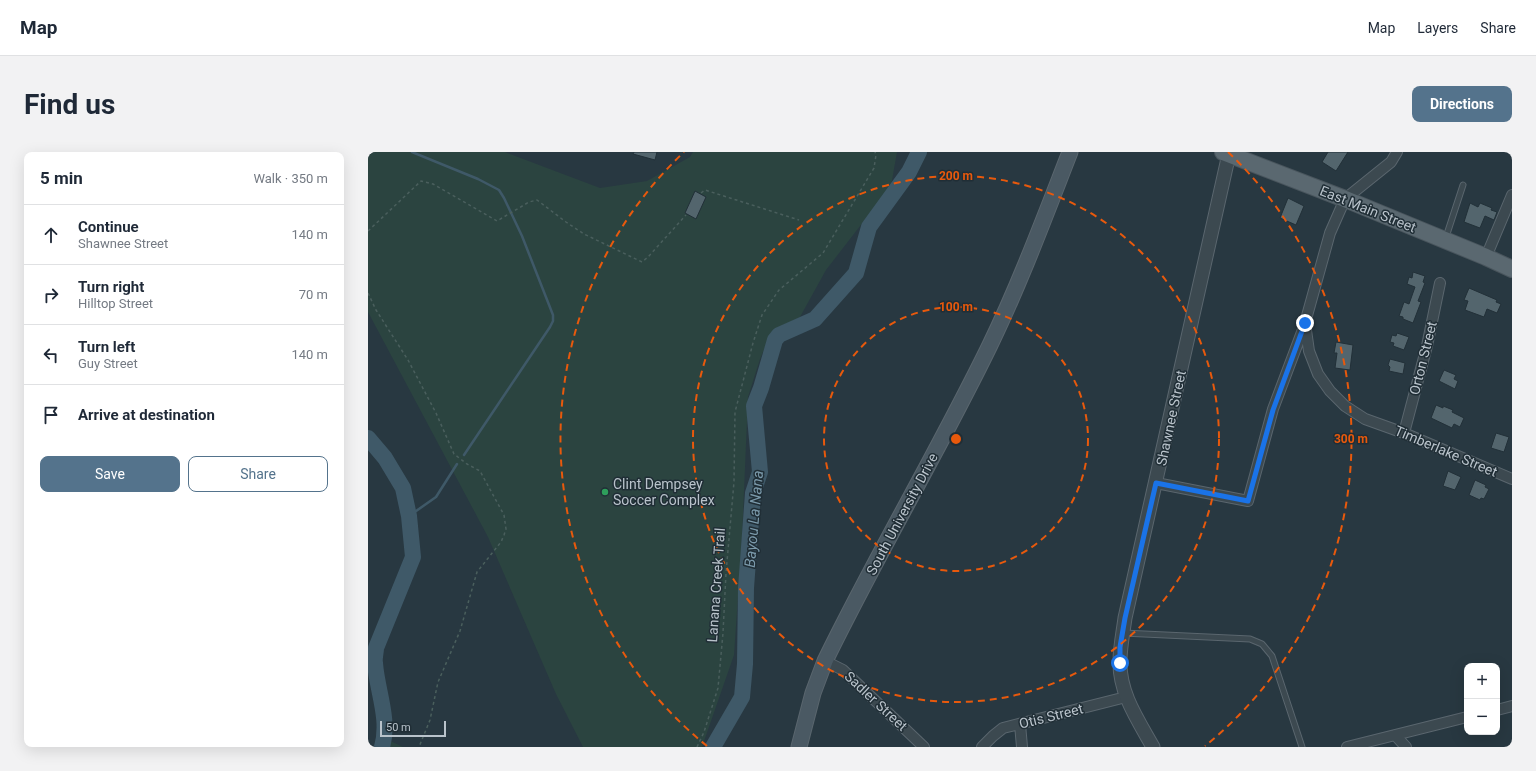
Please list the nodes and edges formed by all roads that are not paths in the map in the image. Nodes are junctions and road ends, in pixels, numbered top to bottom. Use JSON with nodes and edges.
{"nodes":[{"id":1,"x":1070,"y":152,"type":"edge"},
{"id":2,"x":1397,"y":152,"type":"edge"},
{"id":3,"x":1227,"y":153,"type":"edge"},
{"id":4,"x":1463,"y":185,"type":"dead end"},
{"id":5,"x":1512,"y":195,"type":"edge"},
{"id":6,"x":1345,"y":199,"type":"junction"},
{"id":7,"x":1445,"y":240,"type":"junction"},
{"id":8,"x":1486,"y":257,"type":"junction"},
{"id":9,"x":1512,"y":269,"type":"edge"},
{"id":10,"x":1440,"y":283,"type":"dead end"},
{"id":11,"x":1305,"y":323,"type":"junction"},
{"id":12,"x":1404,"y":433,"type":"junction"},
{"id":13,"x":1512,"y":479,"type":"edge"},
{"id":14,"x":1156,"y":483,"type":"junction"},
{"id":15,"x":1122,"y":633,"type":"junction"},
{"id":16,"x":825,"y":661,"type":"junction"},
{"id":17,"x":1126,"y":698,"type":"junction"},
{"id":18,"x":1512,"y":706,"type":"edge"},
{"id":19,"x":1500,"y":709,"type":"edge"},
{"id":20,"x":1464,"y":718,"type":"edge"},
{"id":21,"x":1020,"y":724,"type":"junction"},
{"id":22,"x":1395,"y":734,"type":"junction"},
{"id":23,"x":799,"y":747,"type":"edge"},
{"id":24,"x":924,"y":747,"type":"edge"},
{"id":25,"x":982,"y":747,"type":"edge"},
{"id":26,"x":1022,"y":747,"type":"edge"},
{"id":27,"x":1153,"y":747,"type":"edge"},
{"id":28,"x":1302,"y":747,"type":"edge"},
{"id":29,"x":1347,"y":747,"type":"edge"},
{"id":30,"x":1406,"y":747,"type":"edge"}],
"edges":[{"from":1,"to":16,"type":"main road","name":"South University Drive"},
{"from":2,"to":6,"type":"street"},
{"from":3,"to":6,"type":"main road","name":"East Main Street"},
{"from":3,"to":14,"type":"street","name":"Shawnee Street"},
{"from":4,"to":7,"type":"lane"},
{"from":5,"to":8,"type":"street"},
{"from":6,"to":7,"type":"main road","name":"East Main Street"},
{"from":6,"to":11,"type":"street","name":"Timberlake Street"},
{"from":7,"to":8,"type":"main road","name":"East Main Street"},
{"from":8,"to":9,"type":"main road","name":"East Main Street"},
{"from":10,"to":12,"type":"street","name":"Orton Street"},
{"from":11,"to":12,"type":"street","name":"Timberlake Street"},
{"from":11,"to":14,"type":"street"},
{"from":12,"to":13,"type":"street","name":"Timberlake Street"},
{"from":14,"to":15,"type":"street","name":"Shawnee Street"},
{"from":15,"to":17,"type":"street","name":"Shawnee Street"},
{"from":15,"to":28,"type":"lane"},
{"from":16,"to":23,"type":"main road","name":"South University Drive"},
{"from":16,"to":24,"type":"street","name":"Sadler Street"},
{"from":17,"to":21,"type":"street","name":"Otis Street"},
{"from":17,"to":27,"type":"street","name":"Shawnee Street"},
{"from":18,"to":19,"type":"street"},
{"from":20,"to":22,"type":"street"},
{"from":21,"to":25,"type":"street","name":"Otis Street"},
{"from":21,"to":26,"type":"street"},
{"from":22,"to":29,"type":"street"},
{"from":22,"to":30,"type":"street"}]}
